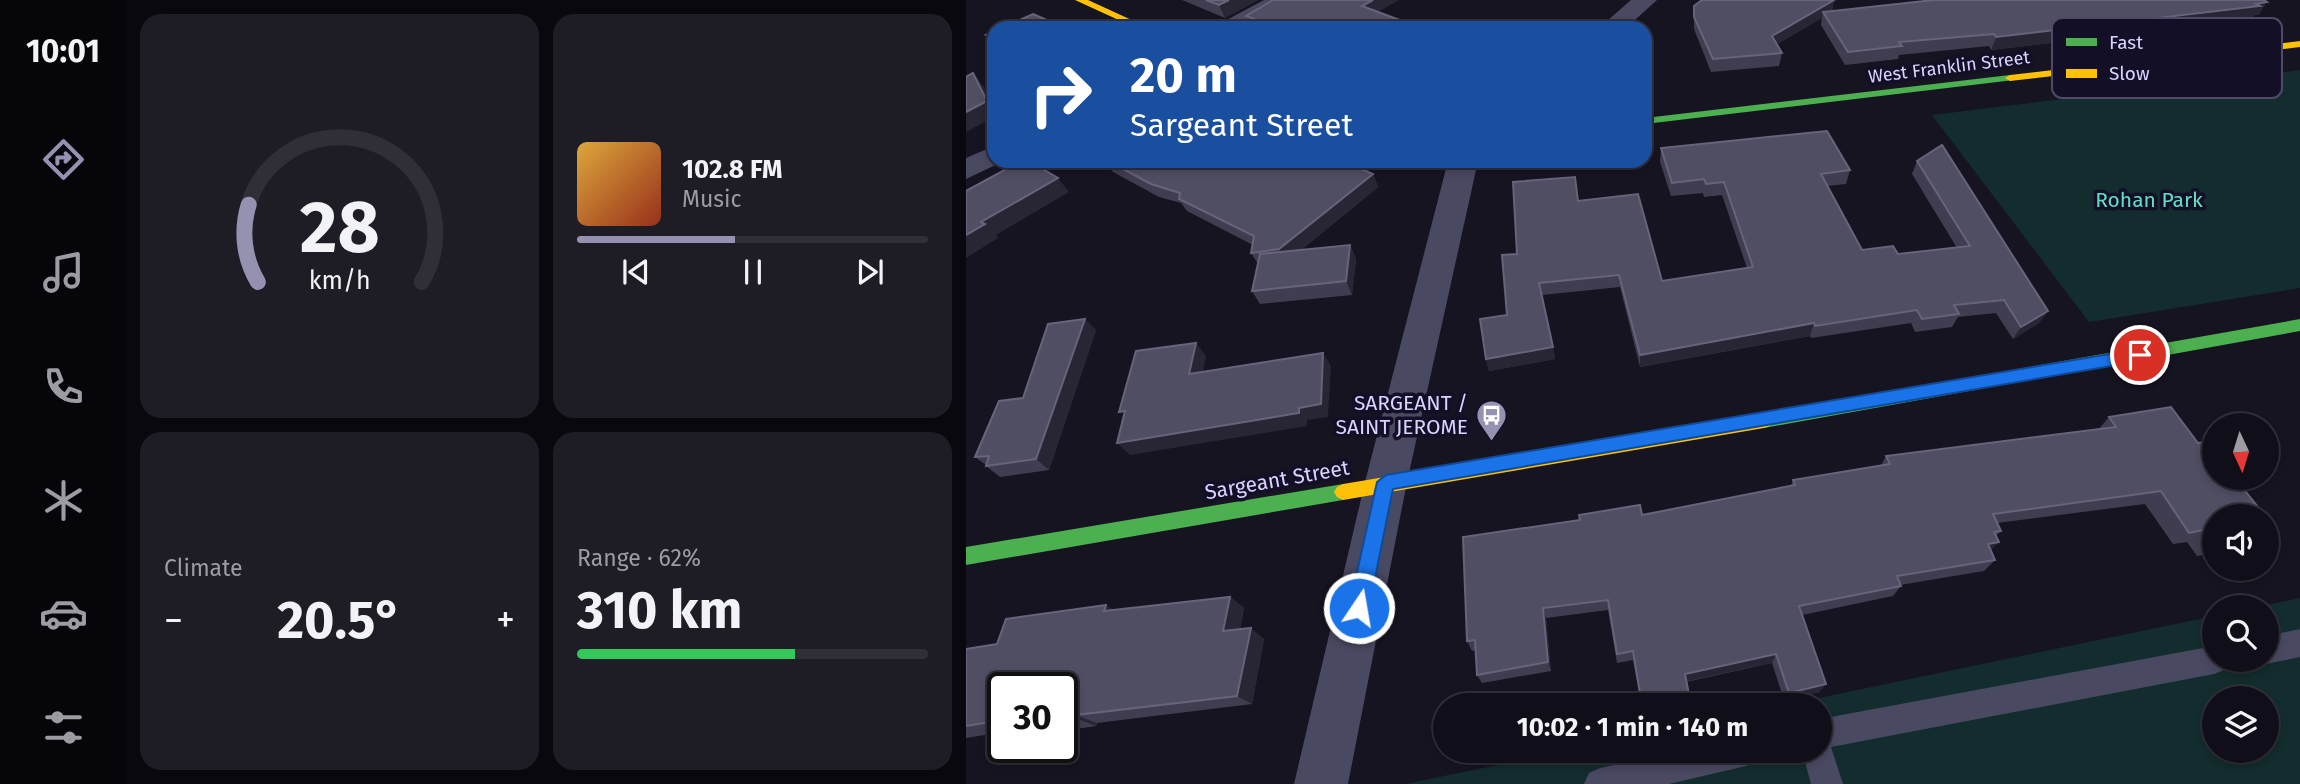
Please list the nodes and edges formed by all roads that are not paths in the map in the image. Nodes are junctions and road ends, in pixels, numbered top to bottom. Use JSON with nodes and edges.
{"nodes":[{"id":1,"x":1080,"y":0,"type":"edge"},
{"id":2,"x":1281,"y":0,"type":"edge"},
{"id":3,"x":1645,"y":0,"type":"edge"},
{"id":4,"x":1128,"y":21,"type":"edge"},
{"id":5,"x":1243,"y":21,"type":"edge"},
{"id":6,"x":1620,"y":21,"type":"edge"},
{"id":7,"x":2300,"y":44,"type":"edge"},
{"id":8,"x":2282,"y":46,"type":"edge"},
{"id":9,"x":2052,"y":73,"type":"edge"},
{"id":10,"x":1652,"y":120,"type":"edge"},
{"id":11,"x":987,"y":159,"type":"edge"},
{"id":12,"x":1462,"y":168,"type":"edge"},
{"id":13,"x":966,"y":170,"type":"edge"},
{"id":14,"x":2300,"y":325,"type":"edge"},
{"id":15,"x":1386,"y":482,"type":"junction"},
{"id":16,"x":966,"y":556,"type":"edge"},
{"id":17,"x":2300,"y":643,"type":"edge"},
{"id":18,"x":2279,"y":647,"type":"edge"},
{"id":19,"x":2202,"y":662,"type":"edge"},
{"id":20,"x":1832,"y":732,"type":"edge"},
{"id":21,"x":1693,"y":763,"type":"edge"},
{"id":22,"x":1821,"y":763,"type":"edge"},
{"id":23,"x":1321,"y":784,"type":"edge"},
{"id":24,"x":1600,"y":784,"type":"edge"},
{"id":25,"x":1827,"y":784,"type":"edge"}],
"edges":[{"from":1,"to":4,"type":"street"},
{"from":2,"to":5,"type":"street"},
{"from":3,"to":6,"type":"street"},
{"from":7,"to":8,"type":"street","name":"West Franklin Street"},
{"from":9,"to":10,"type":"street","name":"West Franklin Street"},
{"from":11,"to":13,"type":"street"},
{"from":12,"to":15,"type":"street"},
{"from":14,"to":15,"type":"street","name":"Sargeant Street"},
{"from":15,"to":16,"type":"street","name":"Sargeant Street"},
{"from":15,"to":23,"type":"street"},
{"from":17,"to":18,"type":"lane"},
{"from":19,"to":20,"type":"lane"},
{"from":21,"to":24,"type":"lane"},
{"from":22,"to":25,"type":"lane"}]}
